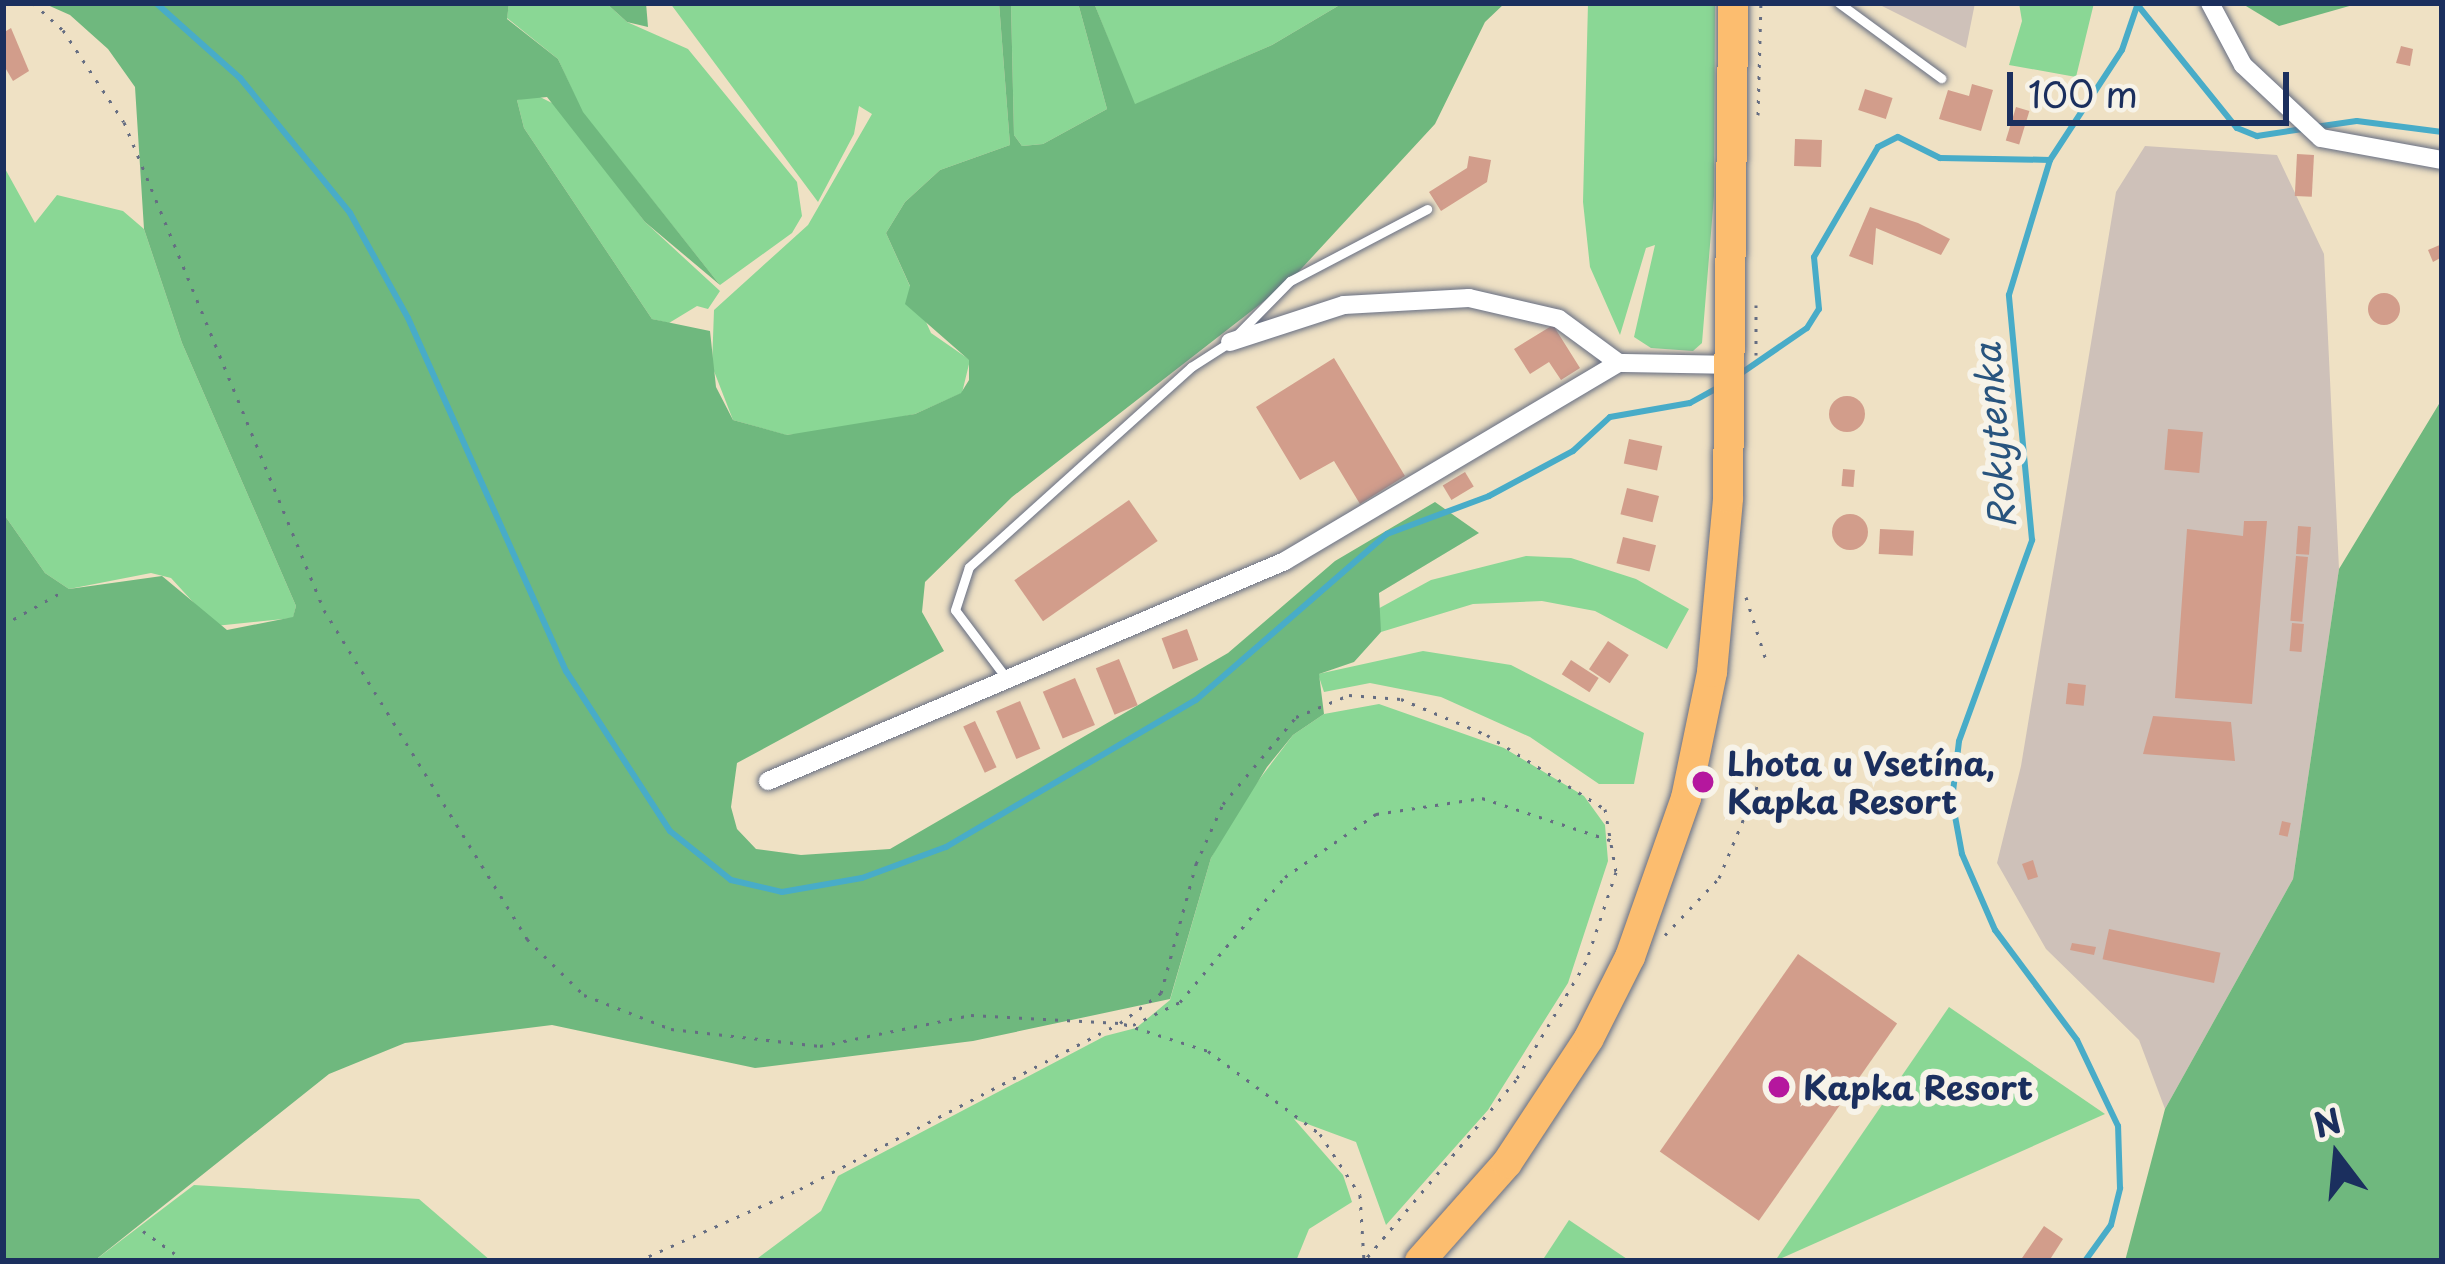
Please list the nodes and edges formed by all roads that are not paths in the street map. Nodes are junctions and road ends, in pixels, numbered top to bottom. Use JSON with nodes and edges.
{"nodes":[{"id":1,"x":1733,"y":3,"type":"edge"},
{"id":2,"x":1839,"y":3,"type":"edge"},
{"id":3,"x":2210,"y":3,"type":"edge"},
{"id":4,"x":1941,"y":78,"type":"dead end"},
{"id":5,"x":2442,"y":160,"type":"edge"},
{"id":6,"x":1427,"y":209,"type":"dead end"},
{"id":7,"x":1230,"y":342,"type":"junction"},
{"id":8,"x":1619,"y":363,"type":"junction"},
{"id":9,"x":1729,"y":376,"type":"junction"},
{"id":10,"x":1006,"y":679,"type":"junction"},
{"id":11,"x":768,"y":781,"type":"dead end"},
{"id":12,"x":1420,"y":1261,"type":"edge"}],
"edges":[{"from":1,"to":9,"type":"main road"},
{"from":2,"to":4,"type":"lane"},
{"from":3,"to":5,"type":"street"},
{"from":6,"to":7,"type":"lane"},
{"from":7,"to":8,"type":"street"},
{"from":7,"to":10,"type":"lane"},
{"from":8,"to":9,"type":"street"},
{"from":8,"to":10,"type":"street"},
{"from":9,"to":12,"type":"main road"},
{"from":10,"to":11,"type":"street"}]}
